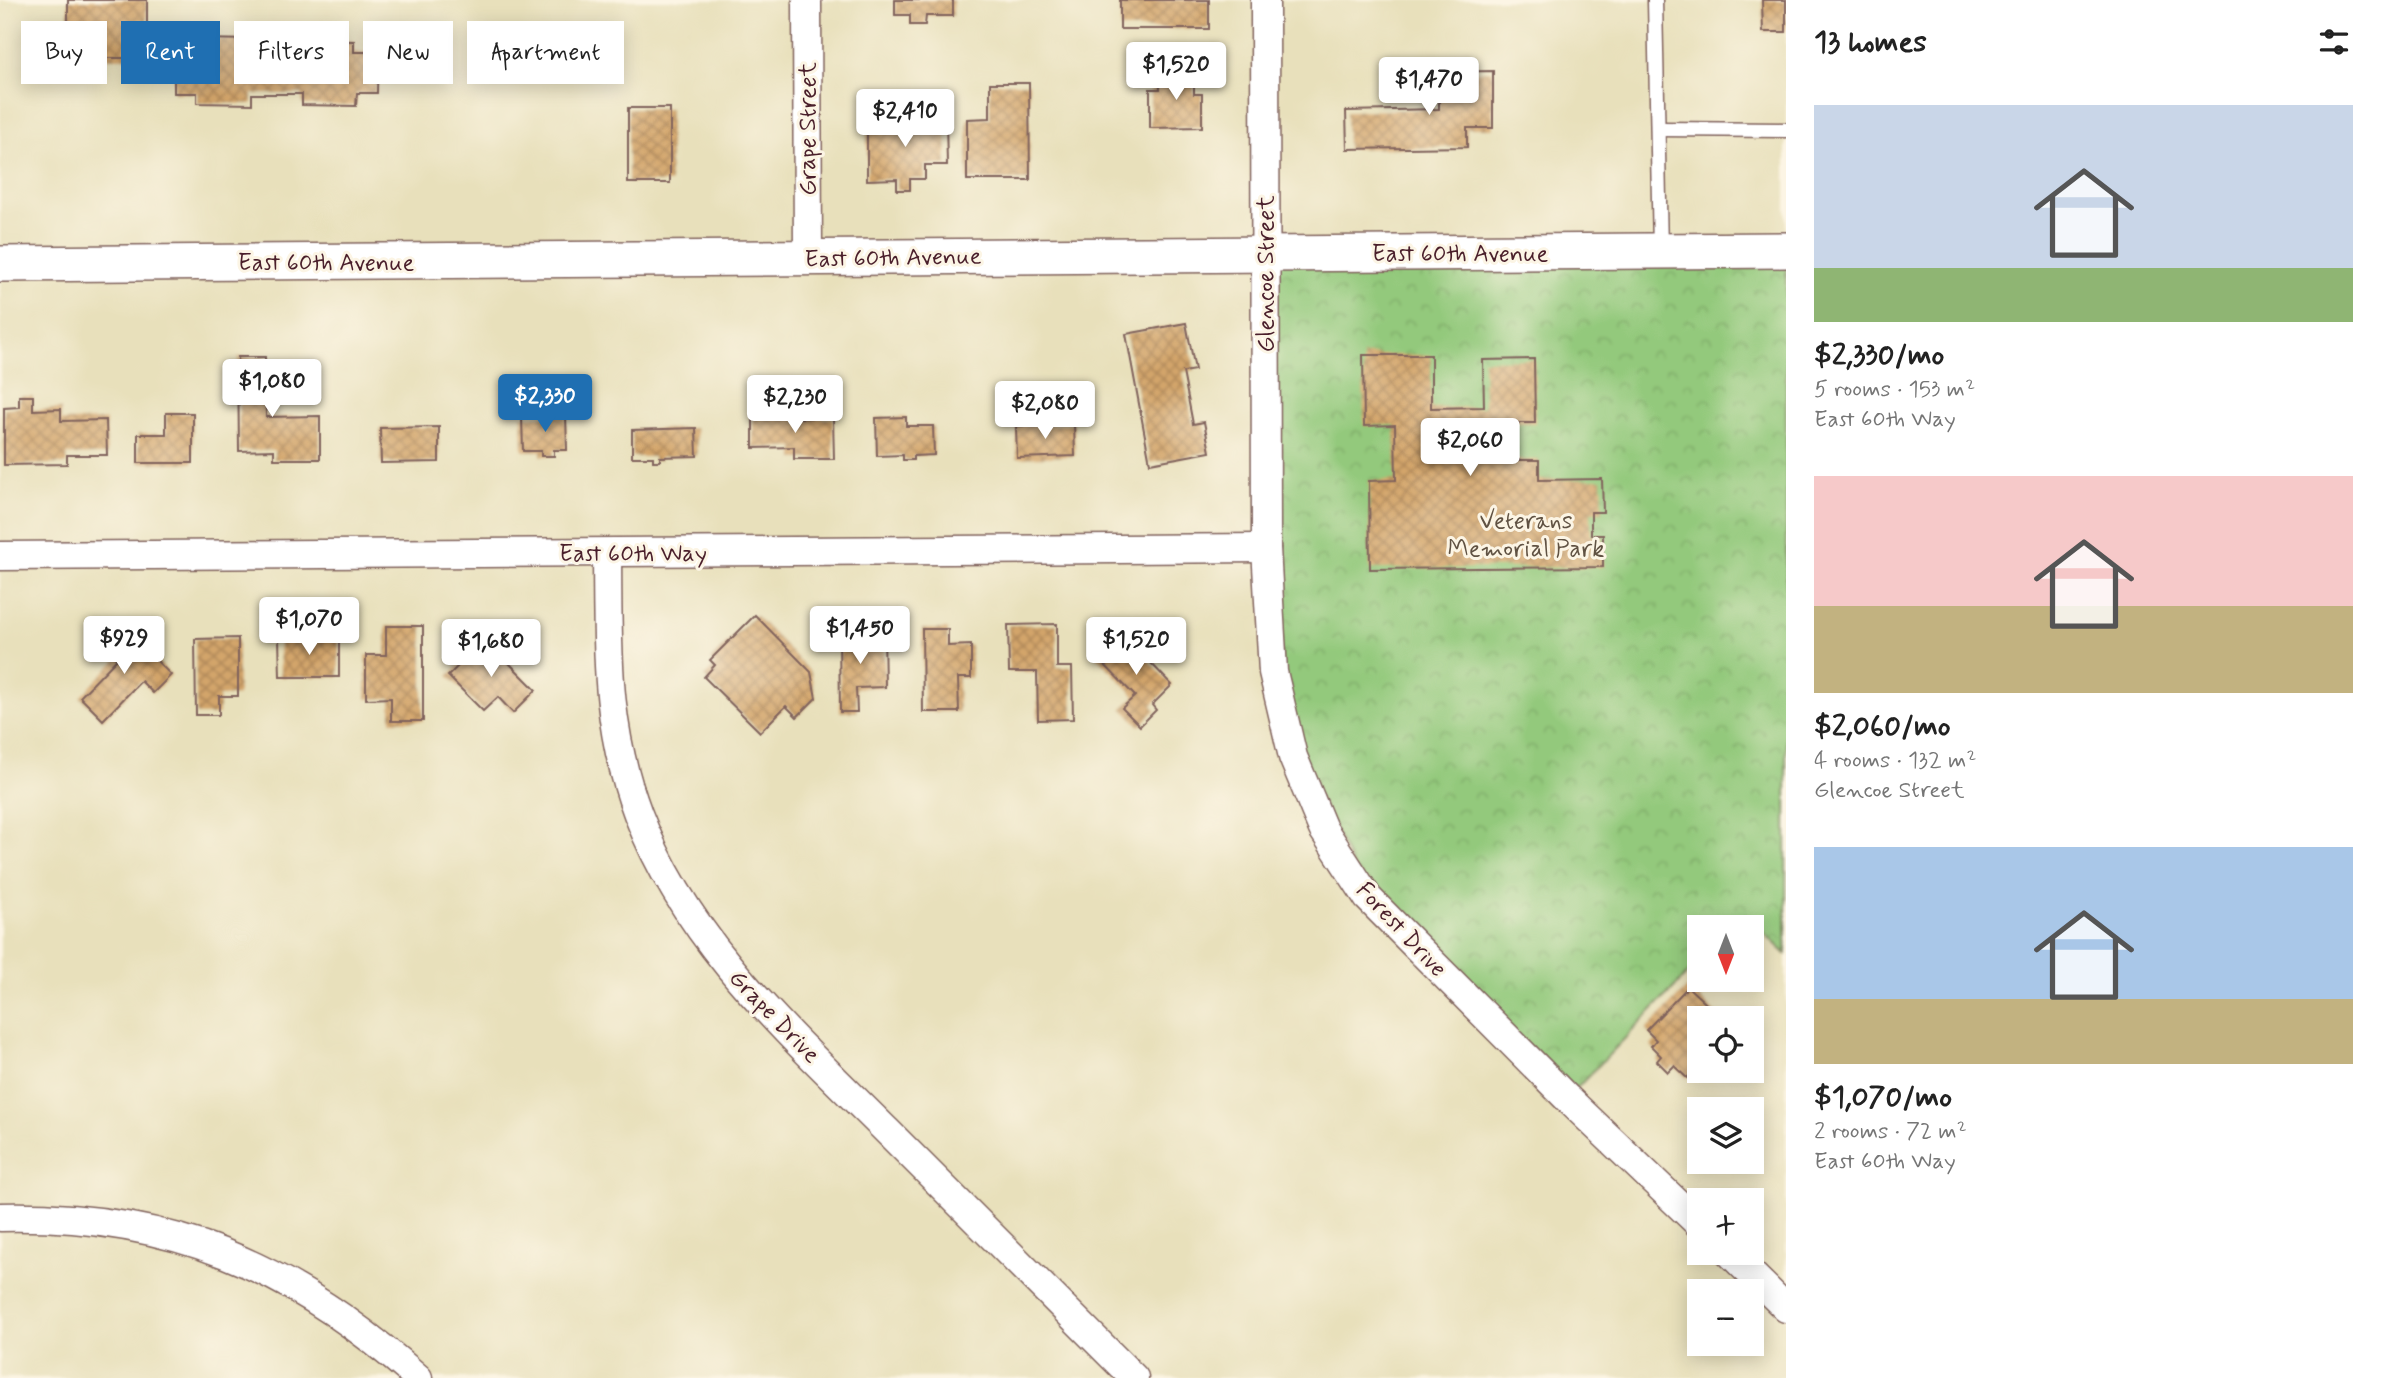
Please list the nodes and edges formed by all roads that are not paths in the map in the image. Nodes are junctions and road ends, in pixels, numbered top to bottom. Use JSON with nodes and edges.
{"nodes":[{"id":1,"x":807,"y":0,"type":"edge"},
{"id":2,"x":1265,"y":0,"type":"edge"},
{"id":3,"x":1655,"y":0,"type":"edge"},
{"id":4,"x":1659,"y":129,"type":"junction"},
{"id":5,"x":1786,"y":130,"type":"edge"},
{"id":6,"x":1786,"y":250,"type":"edge"},
{"id":7,"x":1660,"y":251,"type":"junction"},
{"id":8,"x":1265,"y":254,"type":"junction"},
{"id":9,"x":808,"y":258,"type":"junction"},
{"id":10,"x":0,"y":264,"type":"edge"},
{"id":11,"x":1266,"y":548,"type":"junction"},
{"id":12,"x":607,"y":554,"type":"junction"},
{"id":13,"x":0,"y":556,"type":"edge"},
{"id":14,"x":1687,"y":1213,"type":"edge"},
{"id":15,"x":0,"y":1217,"type":"edge"},
{"id":16,"x":1742,"y":1265,"type":"edge"},
{"id":17,"x":1786,"y":1308,"type":"edge"},
{"id":18,"x":418,"y":1378,"type":"edge"},
{"id":19,"x":1134,"y":1378,"type":"edge"}],
"edges":[{"from":1,"to":9,"type":"street","name":"Grape Street"},
{"from":2,"to":8,"type":"street","name":"Glencoe Street"},
{"from":3,"to":4,"type":"lane"},
{"from":4,"to":5,"type":"lane"},
{"from":4,"to":7,"type":"lane"},
{"from":6,"to":7,"type":"street","name":"East 60th Avenue"},
{"from":7,"to":8,"type":"street","name":"East 60th Avenue"},
{"from":8,"to":9,"type":"street","name":"East 60th Avenue"},
{"from":8,"to":11,"type":"street","name":"Glencoe Street"},
{"from":9,"to":10,"type":"street","name":"East 60th Avenue"},
{"from":11,"to":12,"type":"street","name":"East 60th Way"},
{"from":11,"to":14,"type":"street","name":"Forest Drive"},
{"from":12,"to":13,"type":"street","name":"East 60th Way"},
{"from":12,"to":19,"type":"street","name":"Grape Drive"},
{"from":15,"to":18,"type":"street"},
{"from":16,"to":17,"type":"street"}]}
